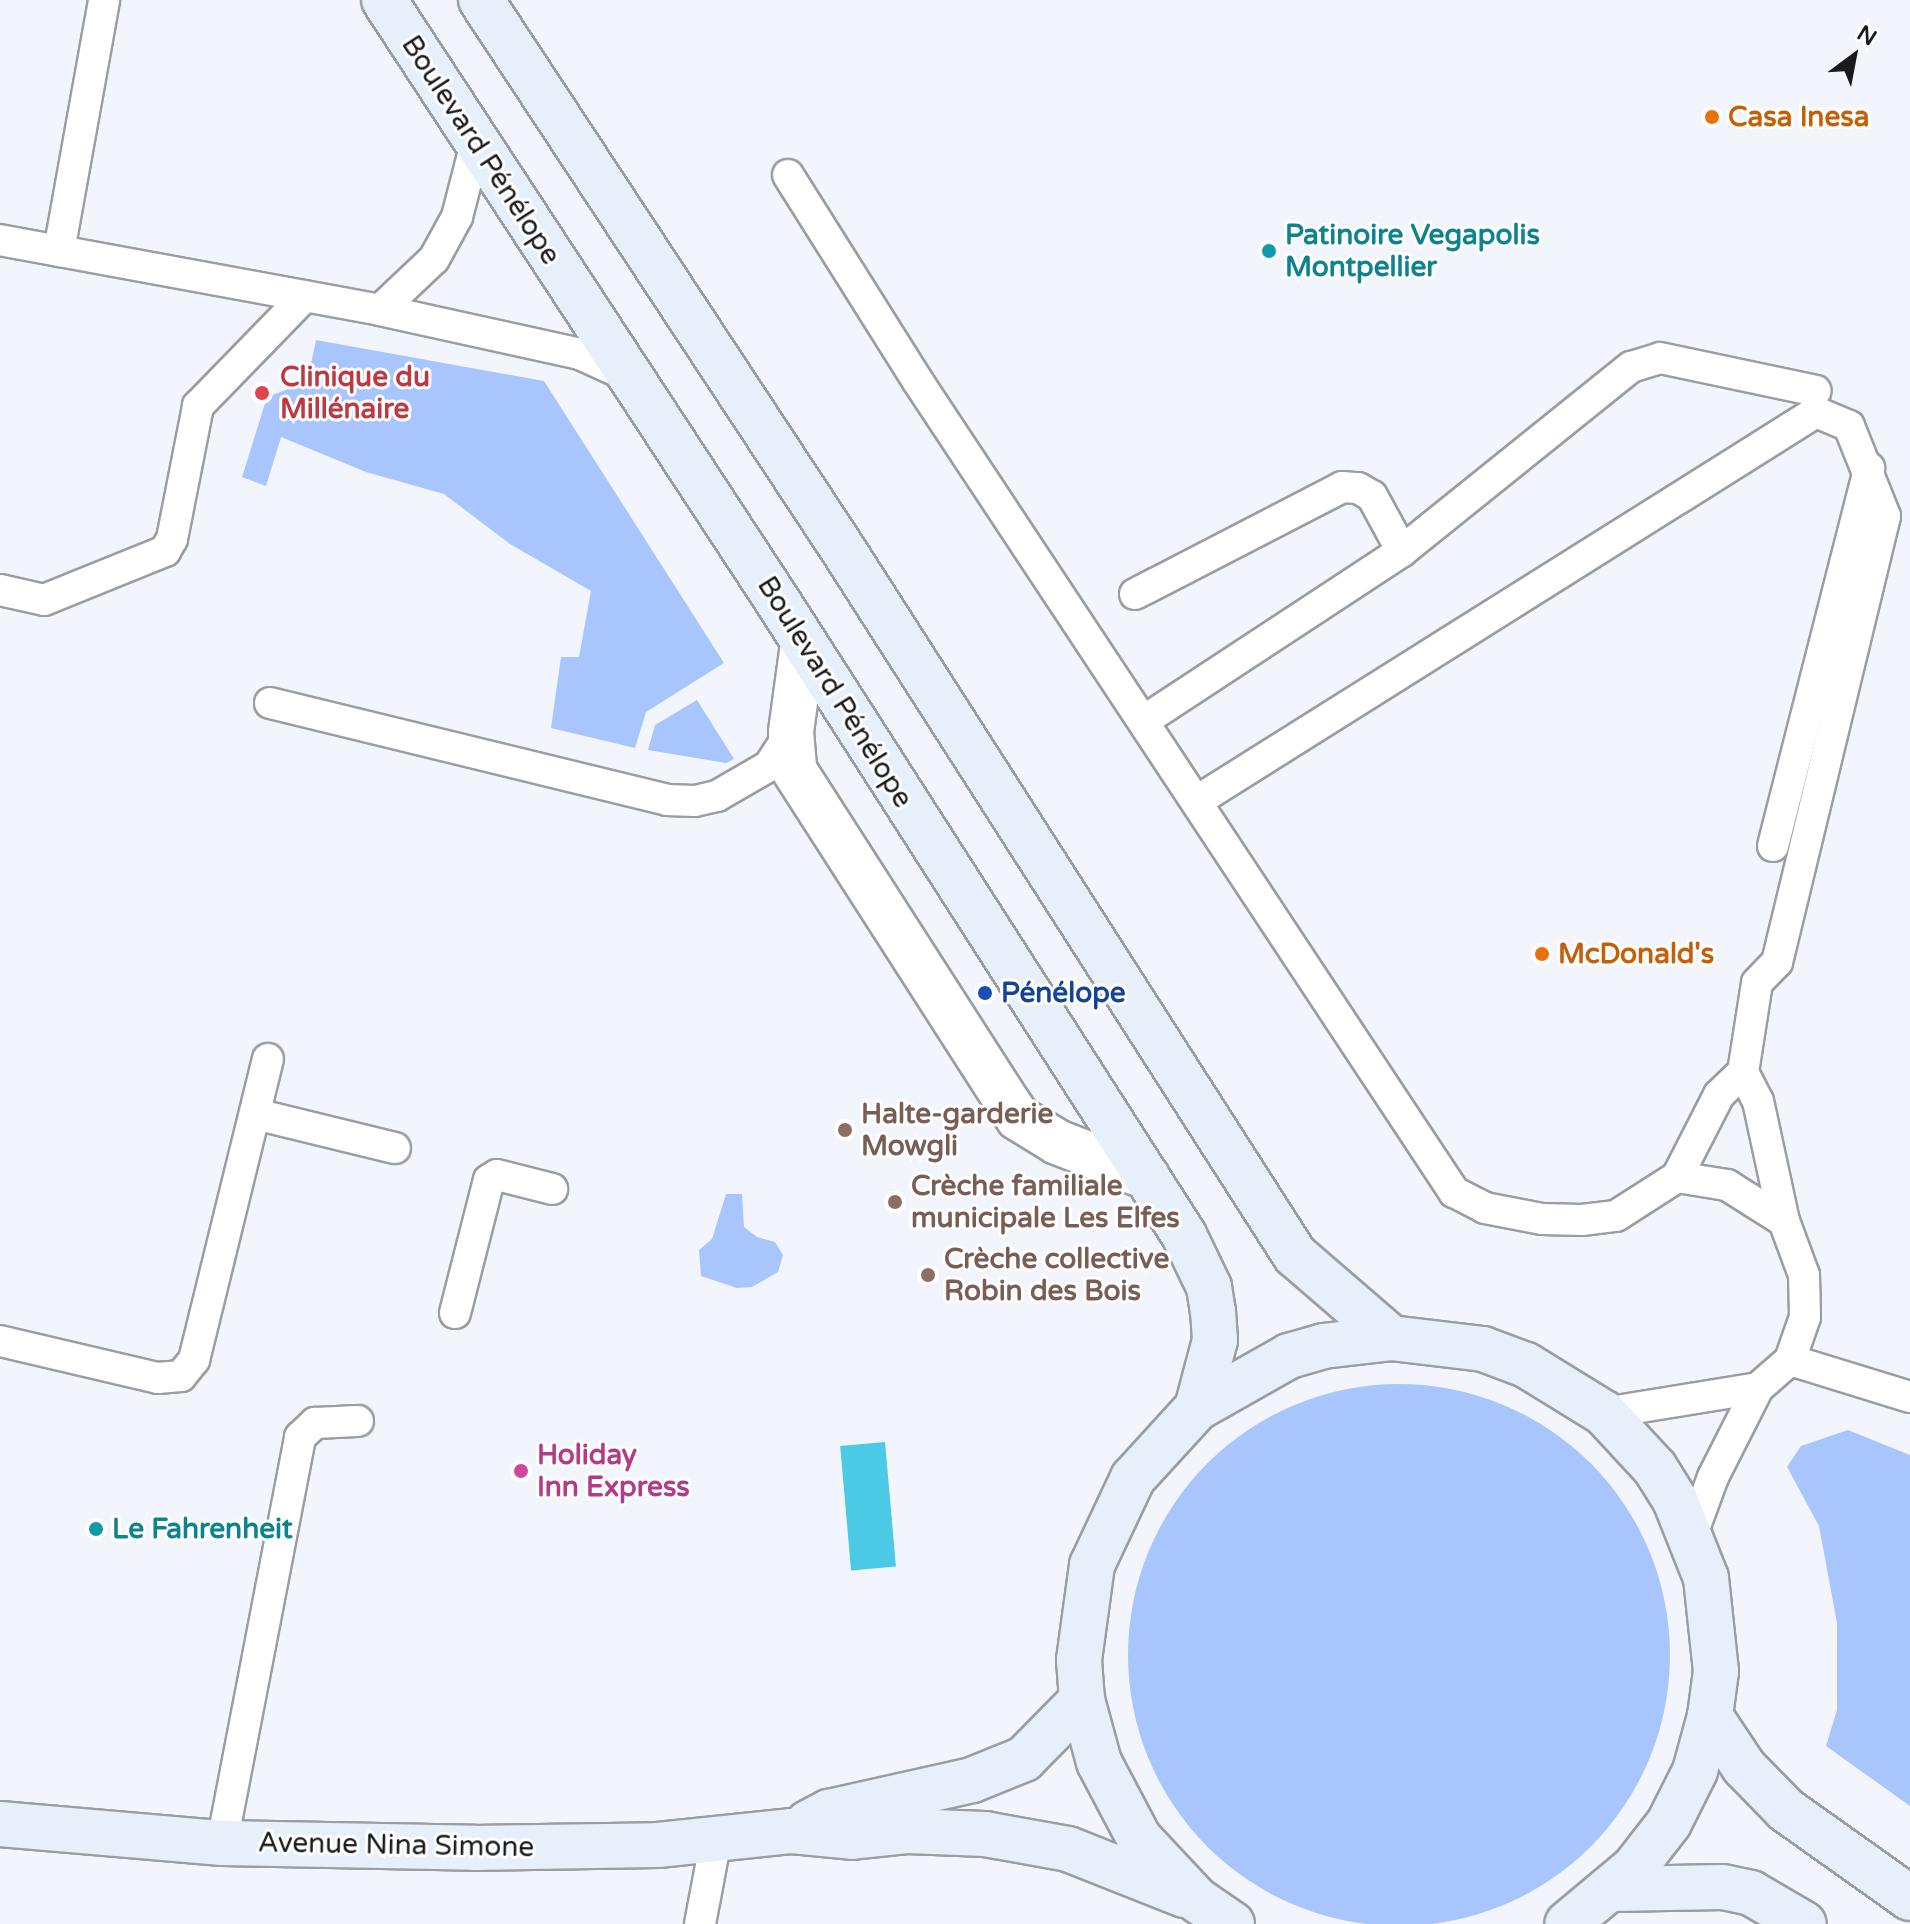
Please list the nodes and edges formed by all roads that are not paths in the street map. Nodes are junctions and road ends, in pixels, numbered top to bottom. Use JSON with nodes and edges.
{"nodes":[{"id":1,"x":104,"y":0,"type":"edge"},
{"id":2,"x":384,"y":0,"type":"edge"},
{"id":3,"x":481,"y":0,"type":"edge"},
{"id":4,"x":476,"y":143,"type":"junction"},
{"id":5,"x":788,"y":175,"type":"dead end"},
{"id":6,"x":4,"y":243,"type":"edge"},
{"id":7,"x":59,"y":251,"type":"junction"},
{"id":8,"x":305,"y":296,"type":"junction"},
{"id":9,"x":380,"y":310,"type":"junction"},
{"id":10,"x":628,"y":376,"type":"junction"},
{"id":11,"x":1816,"y":389,"type":"junction"},
{"id":12,"x":1869,"y":468,"type":"junction"},
{"id":13,"x":1402,"y":551,"type":"junction"},
{"id":14,"x":0,"y":590,"type":"edge"},
{"id":15,"x":1135,"y":594,"type":"dead end"},
{"id":16,"x":803,"y":644,"type":"junction"},
{"id":17,"x":270,"y":703,"type":"dead end"},
{"id":18,"x":1145,"y":720,"type":"junction"},
{"id":19,"x":791,"y":732,"type":"junction"},
{"id":20,"x":1197,"y":801,"type":"junction"},
{"id":21,"x":1773,"y":846,"type":"dead end"},
{"id":22,"x":268,"y":1059,"type":"dead end"},
{"id":23,"x":1743,"y":1072,"type":"junction"},
{"id":24,"x":255,"y":1114,"type":"junction"},
{"id":25,"x":395,"y":1148,"type":"dead end"},
{"id":26,"x":1147,"y":1177,"type":"junction"},
{"id":27,"x":1677,"y":1177,"type":"junction"},
{"id":28,"x":552,"y":1189,"type":"dead end"},
{"id":29,"x":1784,"y":1221,"type":"junction"},
{"id":30,"x":455,"y":1313,"type":"dead end"},
{"id":31,"x":1391,"y":1338,"type":"junction"},
{"id":32,"x":0,"y":1341,"type":"edge"},
{"id":33,"x":1790,"y":1360,"type":"junction"},
{"id":34,"x":1758,"y":1388,"type":"junction"},
{"id":35,"x":1910,"y":1397,"type":"edge"},
{"id":36,"x":1197,"y":1408,"type":"junction"},
{"id":37,"x":1604,"y":1413,"type":"junction"},
{"id":38,"x":358,"y":1421,"type":"dead end"},
{"id":39,"x":1692,"y":1534,"type":"junction"},
{"id":40,"x":1082,"y":1700,"type":"junction"},
{"id":41,"x":1710,"y":1716,"type":"junction"},
{"id":42,"x":0,"y":1824,"type":"edge"},
{"id":43,"x":792,"y":1831,"type":"junction"},
{"id":44,"x":716,"y":1839,"type":"junction"},
{"id":45,"x":222,"y":1843,"type":"junction"},
{"id":46,"x":1614,"y":1889,"type":"junction"},
{"id":47,"x":1910,"y":1898,"type":"edge"},
{"id":48,"x":1215,"y":1912,"type":"edge"},
{"id":49,"x":700,"y":1924,"type":"edge"},
{"id":50,"x":1567,"y":1924,"type":"edge"},
{"id":51,"x":1804,"y":1924,"type":"edge"}],
"edges":[{"from":1,"to":7,"type":"lane"},
{"from":2,"to":4,"type":"main road","name":"Boulevard Pénélope"},
{"from":3,"to":31,"type":"main road"},
{"from":4,"to":9,"type":"lane"},
{"from":4,"to":10,"type":"main road","name":"Boulevard Pénélope"},
{"from":5,"to":18,"type":"lane"},
{"from":6,"to":7,"type":"lane"},
{"from":7,"to":8,"type":"lane"},
{"from":8,"to":9,"type":"lane"},
{"from":8,"to":14,"type":"lane"},
{"from":9,"to":10,"type":"lane"},
{"from":10,"to":16,"type":"main road","name":"Boulevard Pénélope"},
{"from":11,"to":12,"type":"lane"},
{"from":11,"to":13,"type":"lane"},
{"from":11,"to":20,"type":"lane"},
{"from":12,"to":21,"type":"lane"},
{"from":12,"to":23,"type":"lane"},
{"from":13,"to":15,"type":"lane"},
{"from":13,"to":18,"type":"lane"},
{"from":16,"to":19,"type":"street"},
{"from":16,"to":26,"type":"main road","name":"Boulevard Pénélope"},
{"from":17,"to":19,"type":"lane"},
{"from":18,"to":20,"type":"lane"},
{"from":19,"to":26,"type":"street"},
{"from":20,"to":27,"type":"lane"},
{"from":22,"to":24,"type":"lane"},
{"from":23,"to":27,"type":"lane"},
{"from":23,"to":29,"type":"lane"},
{"from":24,"to":25,"type":"lane"},
{"from":24,"to":32,"type":"lane"},
{"from":26,"to":36,"type":"main road","name":"Boulevard Pénélope"},
{"from":27,"to":29,"type":"lane"},
{"from":28,"to":30,"type":"lane"},
{"from":29,"to":33,"type":"lane"},
{"from":31,"to":36,"type":"main road"},
{"from":31,"to":37,"type":"main road"},
{"from":33,"to":34,"type":"lane"},
{"from":33,"to":35,"type":"lane"},
{"from":34,"to":37,"type":"lane"},
{"from":34,"to":39,"type":"lane"},
{"from":36,"to":40,"type":"main road"},
{"from":37,"to":39,"type":"main road"},
{"from":38,"to":45,"type":"lane"},
{"from":39,"to":41,"type":"main road"},
{"from":40,"to":43,"type":"main road","name":"Avenue Nina Simone"},
{"from":40,"to":48,"type":"main road"},
{"from":41,"to":46,"type":"main road"},
{"from":41,"to":47,"type":"main road"},
{"from":42,"to":45,"type":"main road","name":"Avenue Nina Simone"},
{"from":43,"to":44,"type":"main road","name":"Avenue Nina Simone"},
{"from":43,"to":48,"type":"main road","name":"Avenue Nina Simone"},
{"from":44,"to":45,"type":"main road","name":"Avenue Nina Simone"},
{"from":44,"to":49,"type":"lane"},
{"from":46,"to":50,"type":"main road"},
{"from":46,"to":51,"type":"main road"}]}
